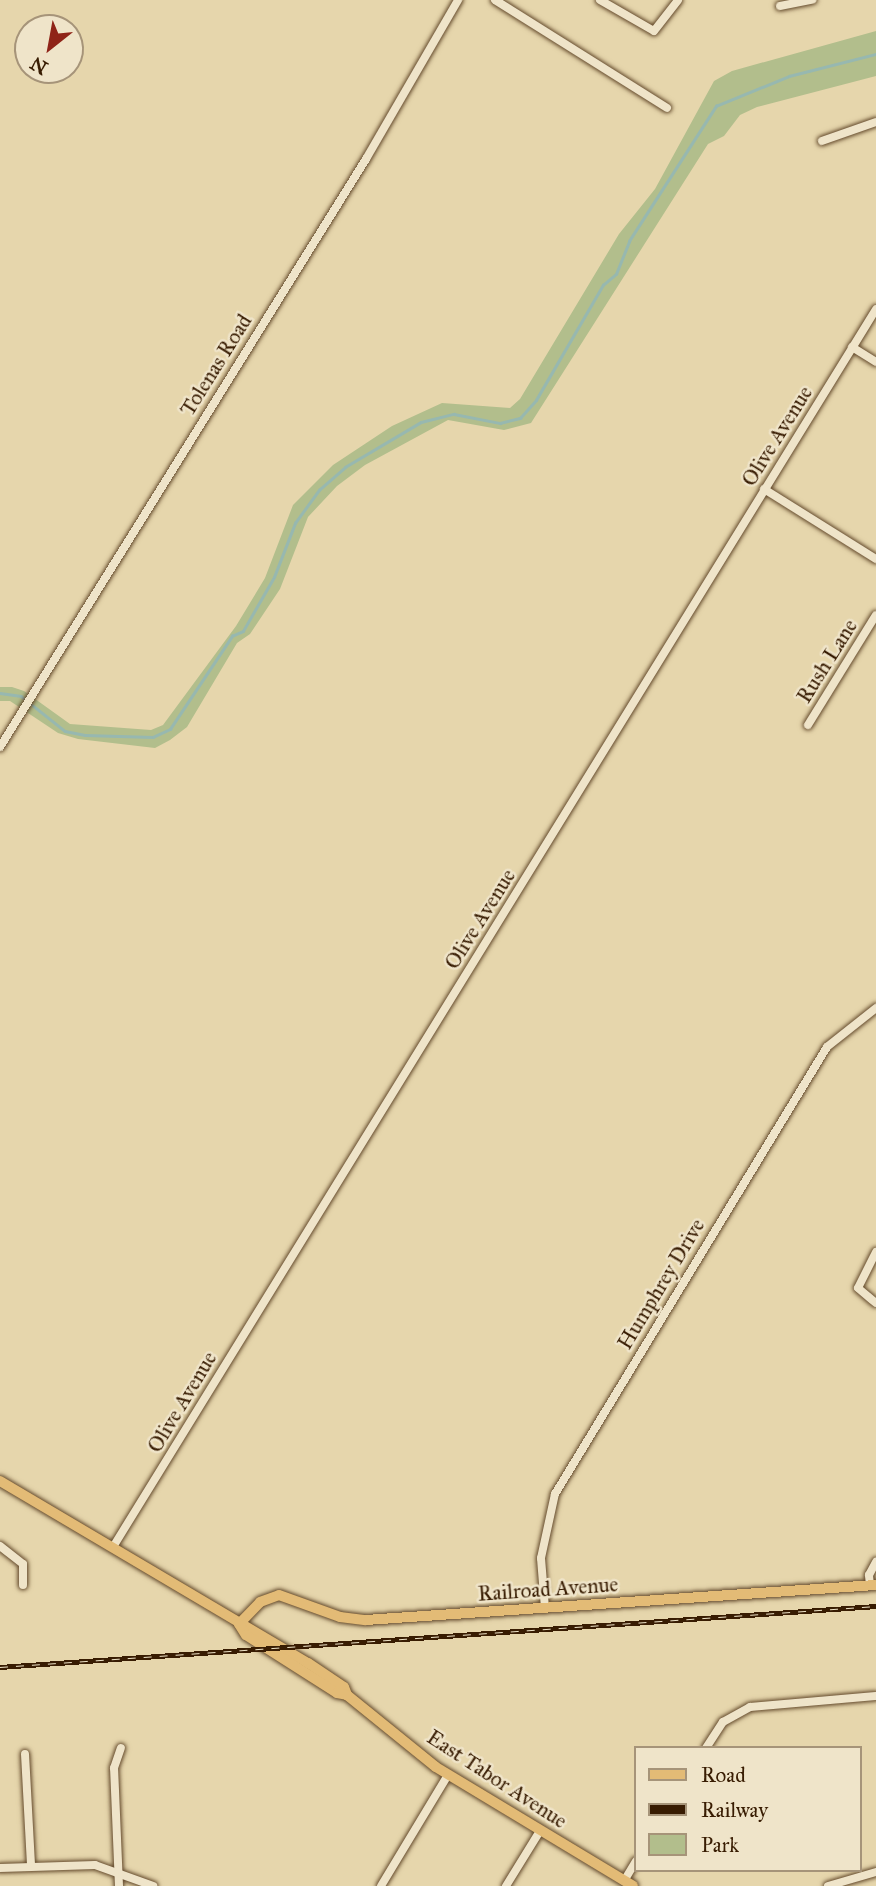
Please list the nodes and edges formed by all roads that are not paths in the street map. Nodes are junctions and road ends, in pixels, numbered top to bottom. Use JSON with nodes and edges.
{"nodes":[{"id":1,"x":458,"y":0,"type":"edge"},
{"id":2,"x":495,"y":0,"type":"edge"},
{"id":3,"x":600,"y":0,"type":"edge"},
{"id":4,"x":678,"y":0,"type":"edge"},
{"id":5,"x":812,"y":0,"type":"edge"},
{"id":6,"x":780,"y":6,"type":"dead end"},
{"id":7,"x":667,"y":107,"type":"dead end"},
{"id":8,"x":876,"y":122,"type":"edge"},
{"id":9,"x":822,"y":141,"type":"dead end"},
{"id":10,"x":876,"y":309,"type":"edge"},
{"id":11,"x":852,"y":346,"type":"junction"},
{"id":12,"x":876,"y":362,"type":"edge"},
{"id":13,"x":764,"y":489,"type":"junction"},
{"id":14,"x":876,"y":559,"type":"edge"},
{"id":15,"x":876,"y":615,"type":"edge"},
{"id":16,"x":808,"y":725,"type":"dead end"},
{"id":17,"x":0,"y":747,"type":"edge"},
{"id":18,"x":876,"y":1009,"type":"edge"},
{"id":19,"x":876,"y":1252,"type":"edge"},
{"id":20,"x":876,"y":1303,"type":"edge"},
{"id":21,"x":0,"y":1481,"type":"edge"},
{"id":22,"x":0,"y":1546,"type":"edge"},
{"id":23,"x":113,"y":1547,"type":"junction"},
{"id":24,"x":876,"y":1562,"type":"edge"},
{"id":25,"x":23,"y":1585,"type":"dead end"},
{"id":26,"x":873,"y":1585,"type":"edge"},
{"id":27,"x":545,"y":1608,"type":"junction"},
{"id":28,"x":239,"y":1624,"type":"junction"},
{"id":29,"x":876,"y":1696,"type":"edge"},
{"id":30,"x":707,"y":1746,"type":"edge"},
{"id":31,"x":121,"y":1748,"type":"dead end"},
{"id":32,"x":25,"y":1754,"type":"dead end"},
{"id":33,"x":448,"y":1775,"type":"junction"},
{"id":34,"x":540,"y":1831,"type":"junction"},
{"id":35,"x":31,"y":1865,"type":"junction"},
{"id":36,"x":0,"y":1868,"type":"edge"},
{"id":37,"x":120,"y":1871,"type":"junction"},
{"id":38,"x":876,"y":1872,"type":"edge"},
{"id":39,"x":629,"y":1883,"type":"edge"},
{"id":40,"x":119,"y":1886,"type":"edge"},
{"id":41,"x":153,"y":1886,"type":"edge"},
{"id":42,"x":382,"y":1886,"type":"edge"},
{"id":43,"x":506,"y":1886,"type":"edge"},
{"id":44,"x":828,"y":1886,"type":"edge"}],
"edges":[{"from":1,"to":17,"type":"street","name":"Tolenas Road"},
{"from":2,"to":7,"type":"street"},
{"from":3,"to":4,"type":"street"},
{"from":5,"to":6,"type":"street"},
{"from":8,"to":9,"type":"street"},
{"from":10,"to":11,"type":"street","name":"Olive Avenue"},
{"from":11,"to":12,"type":"street"},
{"from":11,"to":13,"type":"street","name":"Olive Avenue"},
{"from":13,"to":14,"type":"street"},
{"from":13,"to":23,"type":"street","name":"Olive Avenue"},
{"from":15,"to":16,"type":"street","name":"Rush Lane"},
{"from":18,"to":27,"type":"street","name":"Humphrey Drive"},
{"from":19,"to":20,"type":"street"},
{"from":21,"to":23,"type":"main road","name":"East Tabor Avenue"},
{"from":22,"to":25,"type":"street"},
{"from":23,"to":28,"type":"main road","name":"East Tabor Avenue"},
{"from":24,"to":26,"type":"street"},
{"from":26,"to":27,"type":"main road","name":"Railroad Avenue"},
{"from":27,"to":28,"type":"main road","name":"Railroad Avenue"},
{"from":28,"to":33,"type":"main road","name":"East Tabor Avenue"},
{"from":29,"to":30,"type":"street"},
{"from":31,"to":37,"type":"street"},
{"from":32,"to":35,"type":"street"},
{"from":33,"to":34,"type":"main road","name":"East Tabor Avenue"},
{"from":33,"to":42,"type":"street"},
{"from":34,"to":39,"type":"main road","name":"East Tabor Avenue"},
{"from":34,"to":43,"type":"street"},
{"from":35,"to":36,"type":"street"},
{"from":35,"to":37,"type":"street"},
{"from":37,"to":40,"type":"street"},
{"from":37,"to":41,"type":"street"},
{"from":38,"to":44,"type":"street"}]}
